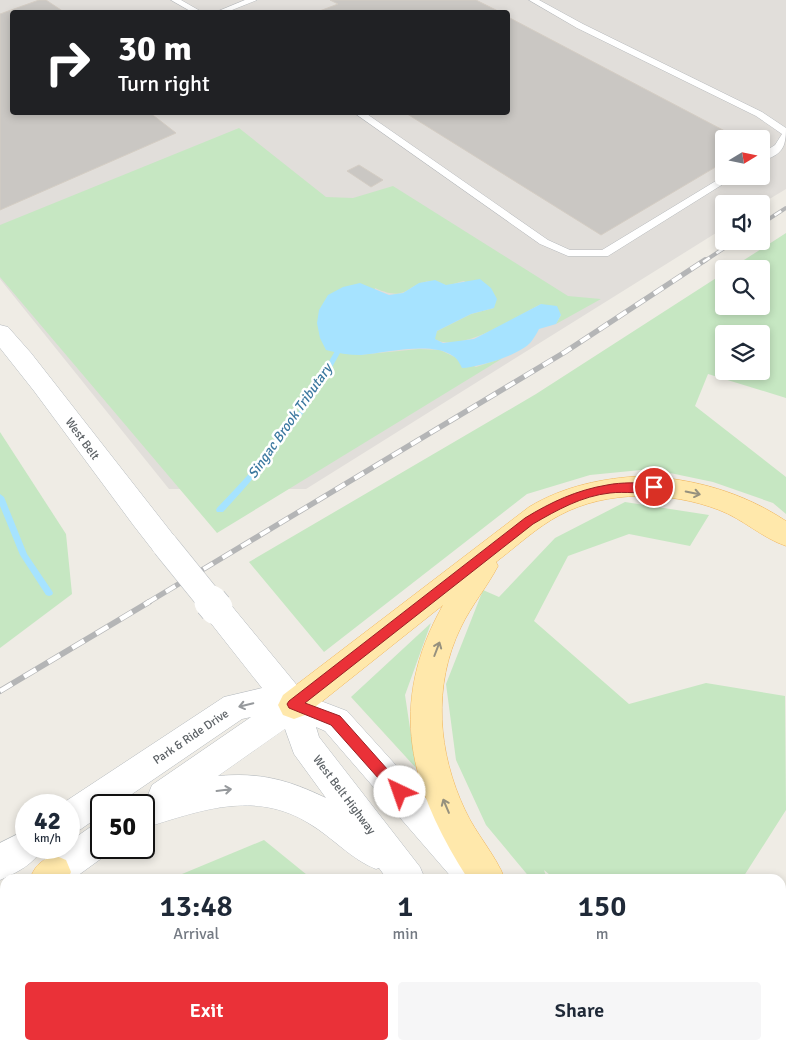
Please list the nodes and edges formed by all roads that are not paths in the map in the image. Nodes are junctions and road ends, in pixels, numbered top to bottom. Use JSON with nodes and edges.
{"nodes":[{"id":1,"x":176,"y":0,"type":"edge"},
{"id":2,"x":252,"y":0,"type":"edge"},
{"id":3,"x":532,"y":0,"type":"edge"},
{"id":4,"x":194,"y":10,"type":"edge"},
{"id":5,"x":225,"y":10,"type":"edge"},
{"id":6,"x":361,"y":115,"type":"edge"},
{"id":7,"x":786,"y":133,"type":"edge"},
{"id":8,"x":770,"y":153,"type":"edge"},
{"id":9,"x":716,"y":185,"type":"edge"},
{"id":10,"x":0,"y":333,"type":"edge"},
{"id":11,"x":529,"y":521,"type":"junction"},
{"id":12,"x":786,"y":536,"type":"edge"},
{"id":13,"x":165,"y":545,"type":"joint"},
{"id":14,"x":294,"y":704,"type":"junction"},
{"id":15,"x":155,"y":803,"type":"edge"},
{"id":16,"x":155,"y":808,"type":"edge"},
{"id":17,"x":80,"y":811,"type":"edge"},
{"id":18,"x":90,"y":847,"type":"edge"},
{"id":19,"x":15,"y":853,"type":"edge"},
{"id":20,"x":0,"y":863,"type":"edge"},
{"id":21,"x":52,"y":874,"type":"edge"},
{"id":22,"x":400,"y":874,"type":"edge"},
{"id":23,"x":402,"y":874,"type":"edge"},
{"id":24,"x":472,"y":874,"type":"edge"},
{"id":25,"x":485,"y":874,"type":"edge"}],
"edges":[{"from":1,"to":4,"type":"lane"},
{"from":2,"to":5,"type":"lane"},
{"from":3,"to":7,"type":"lane"},
{"from":6,"to":9,"type":"lane"},
{"from":7,"to":8,"type":"lane"},
{"from":10,"to":13,"type":"main road","name":"West Belt"},
{"from":11,"to":12,"type":"main road","one_way":true},
{"from":11,"to":14,"type":"main road"},
{"from":25,"to":11,"type":"main road","one_way":true},
{"from":13,"to":14,"type":"main road","name":"West Belt Highway","bridge":true},
{"from":14,"to":15,"type":"main road"},
{"from":14,"to":17,"type":"main road","name":"Park & Ride Drive","one_way":true},
{"from":14,"to":23,"type":"main road","name":"West Belt Highway"},
{"from":14,"to":24,"type":"main road"},
{"from":16,"to":22,"type":"main road","one_way":true},
{"from":18,"to":21,"type":"main road"},
{"from":19,"to":20,"type":"main road"}]}
